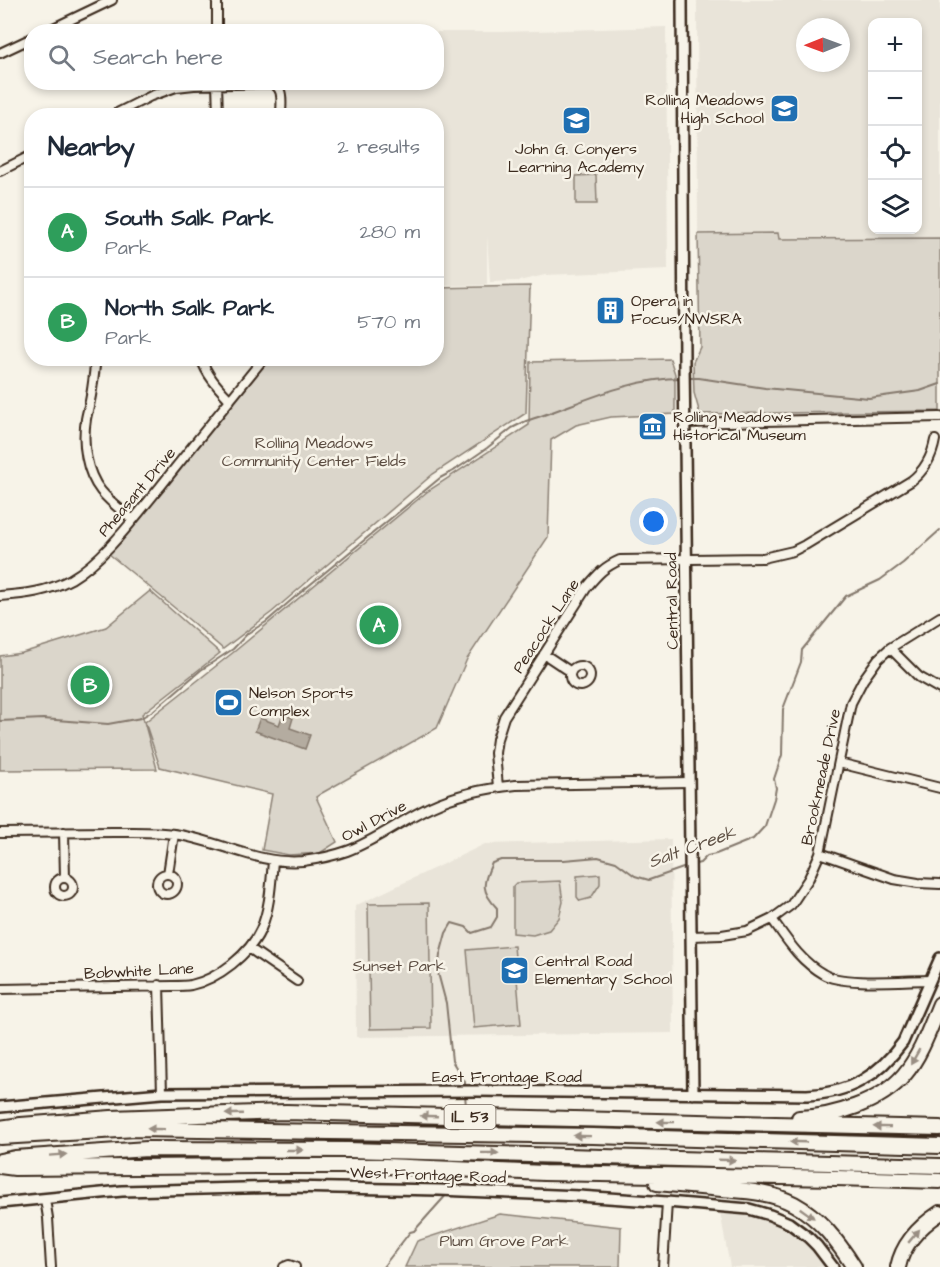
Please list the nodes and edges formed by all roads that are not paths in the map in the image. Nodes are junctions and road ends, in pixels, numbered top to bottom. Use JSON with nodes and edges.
{"nodes":[{"id":1,"x":112,"y":0,"type":"edge"},
{"id":2,"x":217,"y":0,"type":"edge"},
{"id":3,"x":682,"y":0,"type":"edge"},
{"id":4,"x":62,"y":24,"type":"edge"},
{"id":5,"x":217,"y":24,"type":"edge"},
{"id":6,"x":24,"y":42,"type":"edge"},
{"id":7,"x":0,"y":53,"type":"edge"},
{"id":8,"x":168,"y":90,"type":"edge"},
{"id":9,"x":217,"y":90,"type":"edge"},
{"id":10,"x":279,"y":90,"type":"edge"},
{"id":11,"x":127,"y":108,"type":"edge"},
{"id":12,"x":218,"y":108,"type":"edge"},
{"id":13,"x":281,"y":108,"type":"edge"},
{"id":14,"x":24,"y":159,"type":"edge"},
{"id":15,"x":0,"y":171,"type":"edge"},
{"id":16,"x":95,"y":366,"type":"edge"},
{"id":17,"x":205,"y":366,"type":"edge"},
{"id":18,"x":258,"y":366,"type":"edge"},
{"id":19,"x":230,"y":400,"type":"junction"},
{"id":20,"x":940,"y":417,"type":"edge"},
{"id":21,"x":685,"y":423,"type":"junction"},
{"id":22,"x":936,"y":440,"type":"dead end"},
{"id":23,"x":133,"y":520,"type":"junction"},
{"id":24,"x":687,"y":559,"type":"junction"},
{"id":25,"x":0,"y":596,"type":"edge"},
{"id":26,"x":940,"y":617,"type":"edge"},
{"id":27,"x":890,"y":648,"type":"junction"},
{"id":28,"x":544,"y":654,"type":"junction"},
{"id":29,"x":571,"y":672,"type":"dead end"},
{"id":30,"x":940,"y":689,"type":"edge"},
{"id":31,"x":839,"y":763,"type":"junction"},
{"id":32,"x":689,"y":782,"type":"junction"},
{"id":33,"x":498,"y":787,"type":"junction"},
{"id":34,"x":940,"y":788,"type":"edge"},
{"id":35,"x":64,"y":832,"type":"junction"},
{"id":36,"x":0,"y":833,"type":"edge"},
{"id":37,"x":174,"y":834,"type":"junction"},
{"id":38,"x":820,"y":853,"type":"junction"},
{"id":39,"x":273,"y":861,"type":"junction"},
{"id":40,"x":168,"y":874,"type":"dead end"},
{"id":41,"x":65,"y":878,"type":"dead end"},
{"id":42,"x":940,"y":884,"type":"edge"},
{"id":43,"x":772,"y":920,"type":"junction"},
{"id":44,"x":691,"y":936,"type":"junction"},
{"id":45,"x":249,"y":948,"type":"junction"},
{"id":46,"x":940,"y":958,"type":"edge"},
{"id":47,"x":930,"y":980,"type":"junction"},
{"id":48,"x":297,"y":981,"type":"dead end"},
{"id":49,"x":159,"y":986,"type":"junction"},
{"id":50,"x":0,"y":989,"type":"edge"},
{"id":51,"x":940,"y":1004,"type":"edge"},
{"id":52,"x":162,"y":1093,"type":"junction"},
{"id":53,"x":693,"y":1094,"type":"junction"},
{"id":54,"x":0,"y":1107,"type":"edge"},
{"id":55,"x":701,"y":1123,"type":"junction"},
{"id":56,"x":0,"y":1128,"type":"edge"},
{"id":57,"x":940,"y":1128,"type":"edge"},
{"id":58,"x":0,"y":1137,"type":"edge"},
{"id":59,"x":940,"y":1146,"type":"edge"},
{"id":60,"x":0,"y":1161,"type":"edge"},
{"id":61,"x":0,"y":1166,"type":"edge"},
{"id":62,"x":940,"y":1166,"type":"edge"},
{"id":63,"x":544,"y":1173,"type":"junction"},
{"id":64,"x":940,"y":1181,"type":"edge"},
{"id":65,"x":45,"y":1199,"type":"junction"},
{"id":66,"x":667,"y":1202,"type":"junction"},
{"id":67,"x":0,"y":1203,"type":"edge"},
{"id":68,"x":940,"y":1213,"type":"edge"},
{"id":69,"x":51,"y":1267,"type":"edge"},
{"id":70,"x":285,"y":1267,"type":"edge"},
{"id":71,"x":295,"y":1267,"type":"edge"},
{"id":72,"x":663,"y":1267,"type":"edge"},
{"id":73,"x":833,"y":1267,"type":"edge"},
{"id":74,"x":854,"y":1267,"type":"edge"},
{"id":75,"x":898,"y":1267,"type":"edge"}],
"edges":[{"from":1,"to":4,"type":"street"},
{"from":2,"to":5,"type":"street"},
{"from":3,"to":21,"type":"street","name":"Central Road"},
{"from":6,"to":7,"type":"street"},
{"from":8,"to":11,"type":"street"},
{"from":9,"to":12,"type":"street"},
{"from":10,"to":13,"type":"street"},
{"from":14,"to":15,"type":"street"},
{"from":16,"to":23,"type":"street"},
{"from":17,"to":19,"type":"street"},
{"from":18,"to":19,"type":"street","name":"Pheasant Drive"},
{"from":19,"to":23,"type":"street","name":"Pheasant Drive"},
{"from":20,"to":21,"type":"street"},
{"from":21,"to":24,"type":"street","name":"Central Road"},
{"from":22,"to":24,"type":"street","name":"Peacock Lane"},
{"from":23,"to":25,"type":"street","name":"Pheasant Drive"},
{"from":24,"to":28,"type":"street","name":"Peacock Lane"},
{"from":24,"to":32,"type":"street","name":"Central Road"},
{"from":26,"to":27,"type":"street","name":"Brookmeade Drive"},
{"from":27,"to":30,"type":"street"},
{"from":27,"to":31,"type":"street","name":"Brookmeade Drive"},
{"from":28,"to":29,"type":"street"},
{"from":28,"to":33,"type":"street","name":"Peacock Lane"},
{"from":31,"to":34,"type":"street"},
{"from":31,"to":38,"type":"street","name":"Brookmeade Drive"},
{"from":32,"to":33,"type":"street","name":"Owl Drive"},
{"from":32,"to":44,"type":"street","name":"Central Road"},
{"from":33,"to":39,"type":"street","name":"Owl Drive"},
{"from":35,"to":36,"type":"street","name":"Owl Drive"},
{"from":35,"to":37,"type":"street","name":"Owl Drive"},
{"from":35,"to":41,"type":"street"},
{"from":37,"to":39,"type":"street","name":"Owl Drive"},
{"from":37,"to":40,"type":"street"},
{"from":38,"to":42,"type":"street"},
{"from":38,"to":43,"type":"street","name":"Brookmeade Drive"},
{"from":39,"to":45,"type":"street","name":"Bobwhite Lane"},
{"from":43,"to":44,"type":"street","name":"Brookmeade Drive"},
{"from":43,"to":47,"type":"street"},
{"from":44,"to":53,"type":"street","name":"Central Road"},
{"from":45,"to":48,"type":"street"},
{"from":45,"to":49,"type":"street","name":"Bobwhite Lane"},
{"from":46,"to":47,"type":"street","name":"East Frontage Road"},
{"from":47,"to":53,"type":"street","name":"East Frontage Road"},
{"from":49,"to":50,"type":"street","name":"Bobwhite Lane"},
{"from":49,"to":52,"type":"street"},
{"from":51,"to":55,"type":"highway","one_way":true},
{"from":52,"to":53,"type":"street","name":"East Frontage Road"},
{"from":52,"to":54,"type":"street","name":"East Frontage Road"},
{"from":55,"to":56,"type":"highway","number":"IL 53","one_way":true},
{"from":57,"to":55,"type":"highway","number":"IL 53","one_way":true},
{"from":59,"to":58,"type":"highway","number":"IL 53","one_way":true},
{"from":60,"to":62,"type":"highway","number":"IL 53","one_way":true},
{"from":61,"to":63,"type":"highway"},
{"from":63,"to":64,"type":"highway"},
{"from":63,"to":74,"type":"highway","one_way":true},
{"from":65,"to":66,"type":"street","name":"West Frontage Road"},
{"from":65,"to":67,"type":"street","name":"West Frontage Road"},
{"from":65,"to":69,"type":"street"},
{"from":66,"to":72,"type":"street"},
{"from":66,"to":73,"type":"street","name":"West Frontage Road"},
{"from":75,"to":68,"type":"highway","one_way":true},
{"from":70,"to":71,"type":"street"}]}
